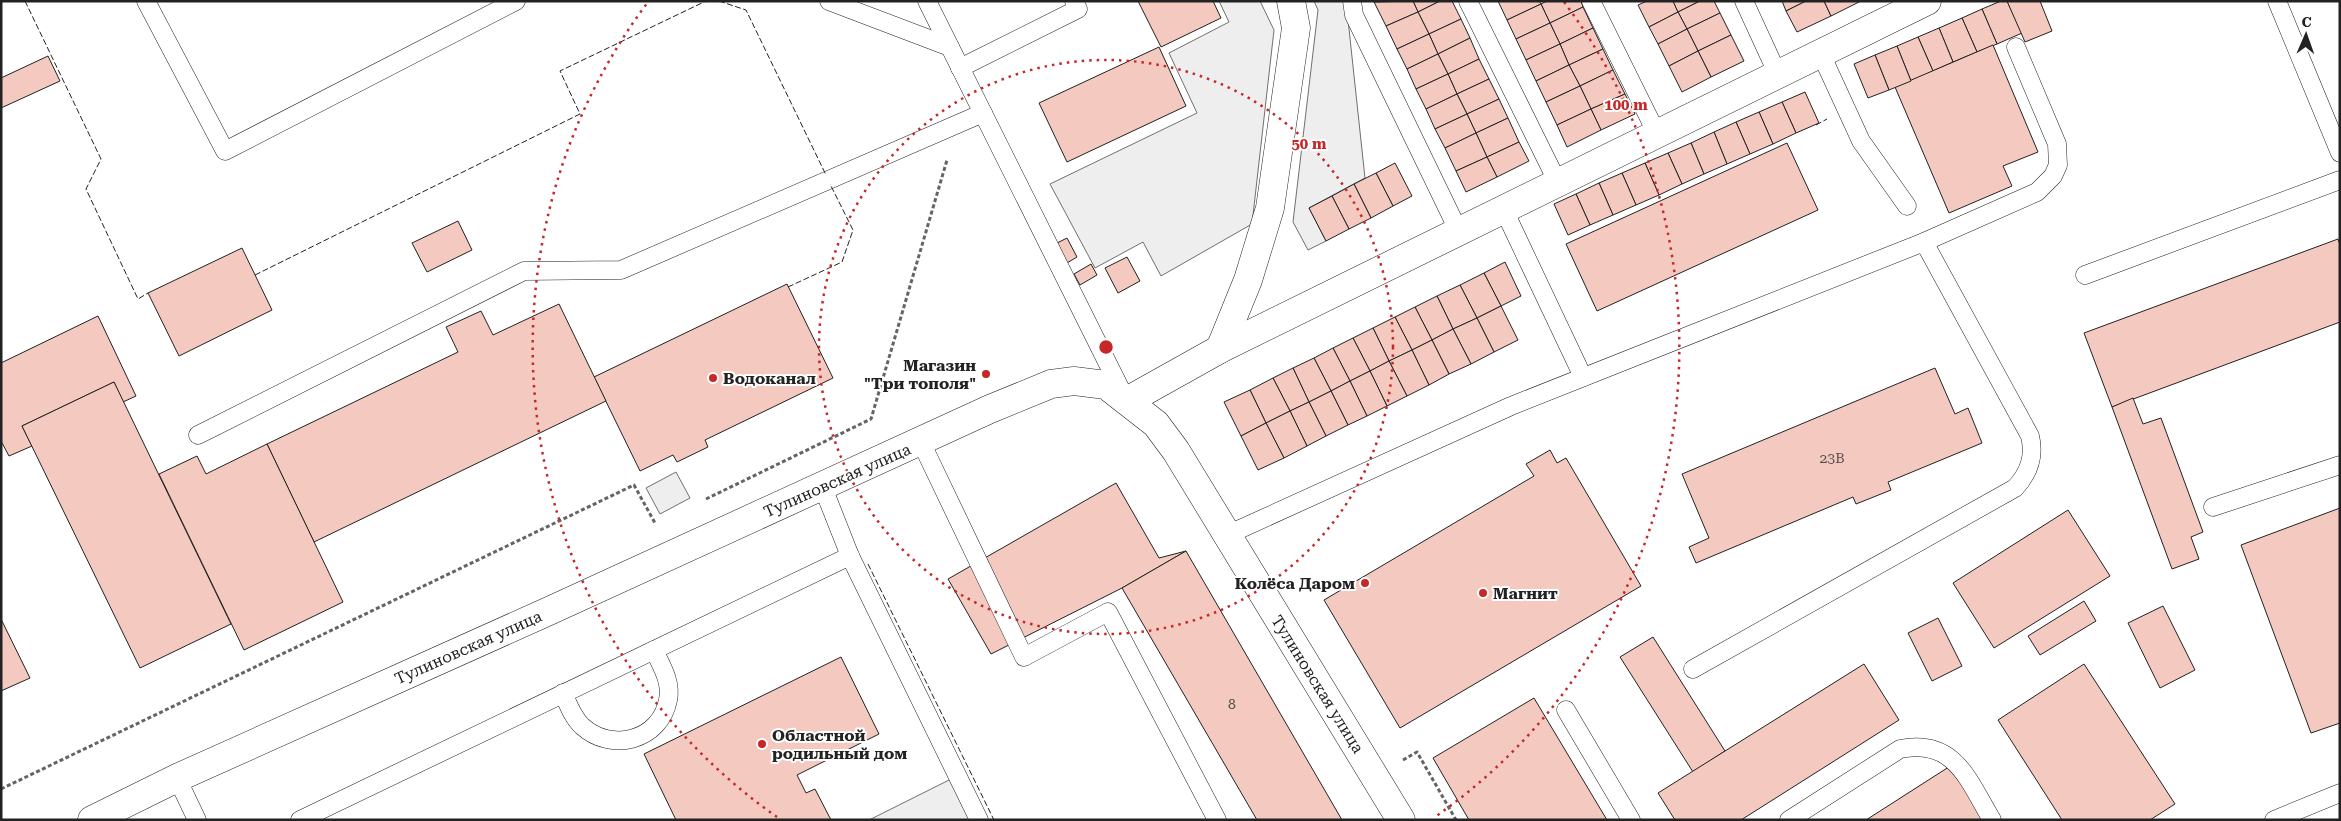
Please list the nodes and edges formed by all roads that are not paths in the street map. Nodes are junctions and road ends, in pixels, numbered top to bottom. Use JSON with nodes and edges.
{"nodes":[{"id":1,"x":146,"y":1,"type":"edge"},
{"id":2,"x":516,"y":1,"type":"edge"},
{"id":3,"x":829,"y":1,"type":"edge"},
{"id":4,"x":927,"y":1,"type":"edge"},
{"id":5,"x":1074,"y":1,"type":"edge"},
{"id":6,"x":1290,"y":1,"type":"edge"},
{"id":7,"x":1352,"y":1,"type":"edge"},
{"id":8,"x":1468,"y":1,"type":"edge"},
{"id":9,"x":1591,"y":1,"type":"edge"},
{"id":10,"x":1744,"y":1,"type":"edge"},
{"id":11,"x":1927,"y":1,"type":"edge"},
{"id":12,"x":2277,"y":1,"type":"edge"},
{"id":13,"x":1889,"y":10,"type":"edge"},
{"id":14,"x":950,"y":47,"type":"junction"},
{"id":15,"x":2016,"y":47,"type":"dead end"},
{"id":16,"x":1821,"y":54,"type":"junction"},
{"id":17,"x":960,"y":68,"type":"junction"},
{"id":18,"x":1778,"y":75,"type":"junction"},
{"id":19,"x":983,"y":113,"type":"junction"},
{"id":20,"x":1657,"y":134,"type":"junction"},
{"id":21,"x":2340,"y":153,"type":"edge"},
{"id":22,"x":2340,"y":180,"type":"edge"},
{"id":23,"x":1558,"y":183,"type":"junction"},
{"id":24,"x":1907,"y":206,"type":"dead end"},
{"id":25,"x":1504,"y":210,"type":"junction"},
{"id":26,"x":1459,"y":232,"type":"junction"},
{"id":27,"x":1924,"y":242,"type":"junction"},
{"id":28,"x":2084,"y":274,"type":"dead end"},
{"id":29,"x":1220,"y":349,"type":"junction"},
{"id":30,"x":1583,"y":377,"type":"junction"},
{"id":31,"x":1127,"y":401,"type":"junction"},
{"id":32,"x":198,"y":435,"type":"dead end"},
{"id":33,"x":921,"y":442,"type":"junction"},
{"id":34,"x":2340,"y":465,"type":"edge"},
{"id":35,"x":822,"y":486,"type":"junction"},
{"id":36,"x":2213,"y":507,"type":"dead end"},
{"id":37,"x":1227,"y":535,"type":"junction"},
{"id":38,"x":850,"y":556,"type":"junction"},
{"id":39,"x":654,"y":650,"type":"junction"},
{"id":40,"x":1692,"y":669,"type":"dead end"},
{"id":41,"x":563,"y":693,"type":"junction"},
{"id":42,"x":1566,"y":710,"type":"dead end"},
{"id":43,"x":177,"y":778,"type":"junction"},
{"id":44,"x":2340,"y":793,"type":"edge"},
{"id":45,"x":105,"y":817,"type":"edge"},
{"id":46,"x":197,"y":820,"type":"edge"},
{"id":47,"x":300,"y":820,"type":"edge"},
{"id":48,"x":979,"y":820,"type":"edge"},
{"id":49,"x":1217,"y":820,"type":"edge"},
{"id":50,"x":1401,"y":820,"type":"edge"},
{"id":51,"x":1631,"y":820,"type":"edge"},
{"id":52,"x":1789,"y":820,"type":"edge"},
{"id":53,"x":1992,"y":820,"type":"edge"},
{"id":54,"x":2274,"y":820,"type":"edge"}],
"edges":[{"from":1,"to":2,"type":"lane"},
{"from":3,"to":14,"type":"lane"},
{"from":4,"to":14,"type":"lane"},
{"from":5,"to":17,"type":"lane"},
{"from":6,"to":29,"type":"street"},
{"from":7,"to":26,"type":"lane"},
{"from":8,"to":23,"type":"lane"},
{"from":9,"to":20,"type":"lane"},
{"from":10,"to":18,"type":"lane"},
{"from":11,"to":13,"type":"street"},
{"from":12,"to":21,"type":"lane"},
{"from":13,"to":16,"type":"street"},
{"from":14,"to":17,"type":"lane"},
{"from":15,"to":27,"type":"lane"},
{"from":16,"to":18,"type":"street"},
{"from":16,"to":24,"type":"lane"},
{"from":17,"to":19,"type":"lane"},
{"from":18,"to":20,"type":"street"},
{"from":19,"to":31,"type":"lane"},
{"from":19,"to":32,"type":"lane"},
{"from":20,"to":23,"type":"street"},
{"from":22,"to":28,"type":"lane"},
{"from":23,"to":25,"type":"street"},
{"from":25,"to":26,"type":"street"},
{"from":25,"to":30,"type":"lane"},
{"from":26,"to":29,"type":"street"},
{"from":27,"to":30,"type":"lane"},
{"from":27,"to":40,"type":"lane"},
{"from":29,"to":31,"type":"street"},
{"from":30,"to":37,"type":"lane"},
{"from":31,"to":33,"type":"street","name":"Тулиновская улица"},
{"from":31,"to":37,"type":"street","name":"Тулиновская улица"},
{"from":33,"to":35,"type":"street","name":"Тулиновская улица"},
{"from":33,"to":49,"type":"lane"},
{"from":34,"to":36,"type":"lane"},
{"from":35,"to":38,"type":"lane"},
{"from":35,"to":43,"type":"street","name":"Тулиновская улица"},
{"from":37,"to":50,"type":"street","name":"Тулиновская улица"},
{"from":38,"to":39,"type":"lane"},
{"from":38,"to":48,"type":"lane"},
{"from":39,"to":41,"type":"lane"},
{"from":39,"to":41,"type":"lane"},
{"from":41,"to":47,"type":"lane"},
{"from":42,"to":51,"type":"lane"},
{"from":43,"to":45,"type":"street","name":"Тулиновская улица"},
{"from":43,"to":46,"type":"lane"},
{"from":44,"to":54,"type":"lane"},
{"from":52,"to":53,"type":"lane"}]}
